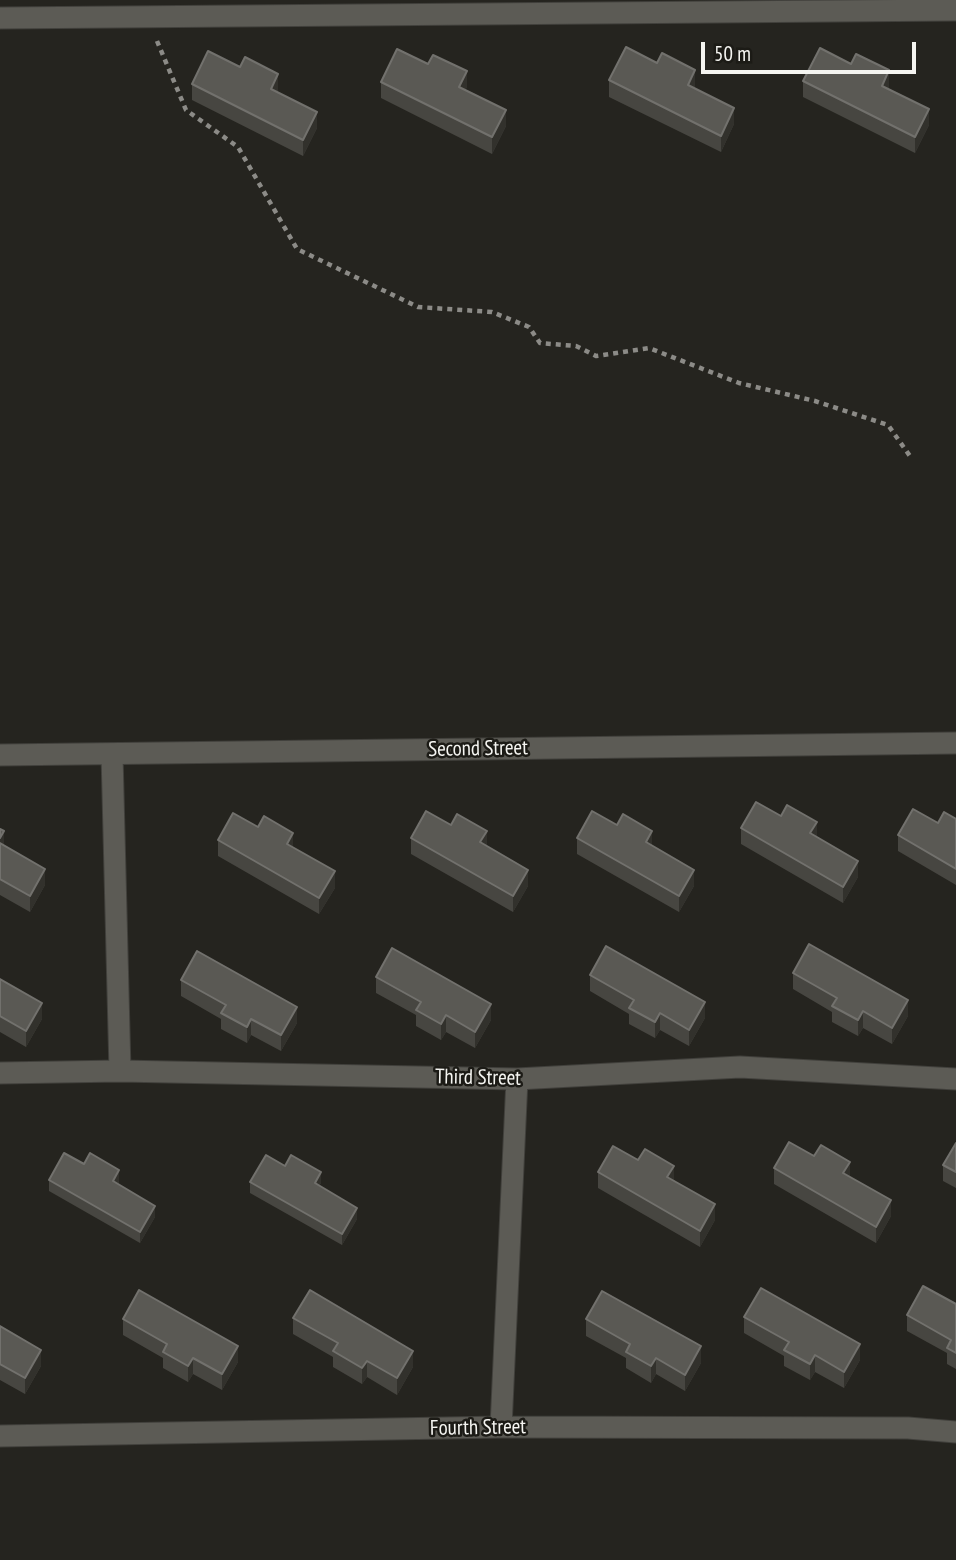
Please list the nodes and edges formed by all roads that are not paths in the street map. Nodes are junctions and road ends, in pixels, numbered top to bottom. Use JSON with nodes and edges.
{"nodes":[{"id":1,"x":956,"y":10,"type":"edge"},
{"id":2,"x":0,"y":18,"type":"edge"},
{"id":3,"x":956,"y":743,"type":"edge"},
{"id":4,"x":112,"y":754,"type":"junction"},
{"id":5,"x":0,"y":755,"type":"edge"},
{"id":6,"x":120,"y":1071,"type":"junction"},
{"id":7,"x":0,"y":1073,"type":"edge"},
{"id":8,"x":517,"y":1079,"type":"junction"},
{"id":9,"x":956,"y":1079,"type":"edge"},
{"id":10,"x":501,"y":1427,"type":"junction"},
{"id":11,"x":956,"y":1432,"type":"edge"},
{"id":12,"x":0,"y":1436,"type":"edge"}],
"edges":[{"from":1,"to":2,"type":"street"},
{"from":3,"to":4,"type":"street","name":"Second Street"},
{"from":4,"to":5,"type":"street","name":"Second Street"},
{"from":4,"to":6,"type":"street"},
{"from":6,"to":7,"type":"street","name":"Third Street"},
{"from":6,"to":8,"type":"street","name":"Third Street"},
{"from":8,"to":9,"type":"street","name":"Third Street"},
{"from":8,"to":10,"type":"street"},
{"from":10,"to":11,"type":"street","name":"Fourth Street"},
{"from":10,"to":12,"type":"street","name":"Fourth Street"}]}
